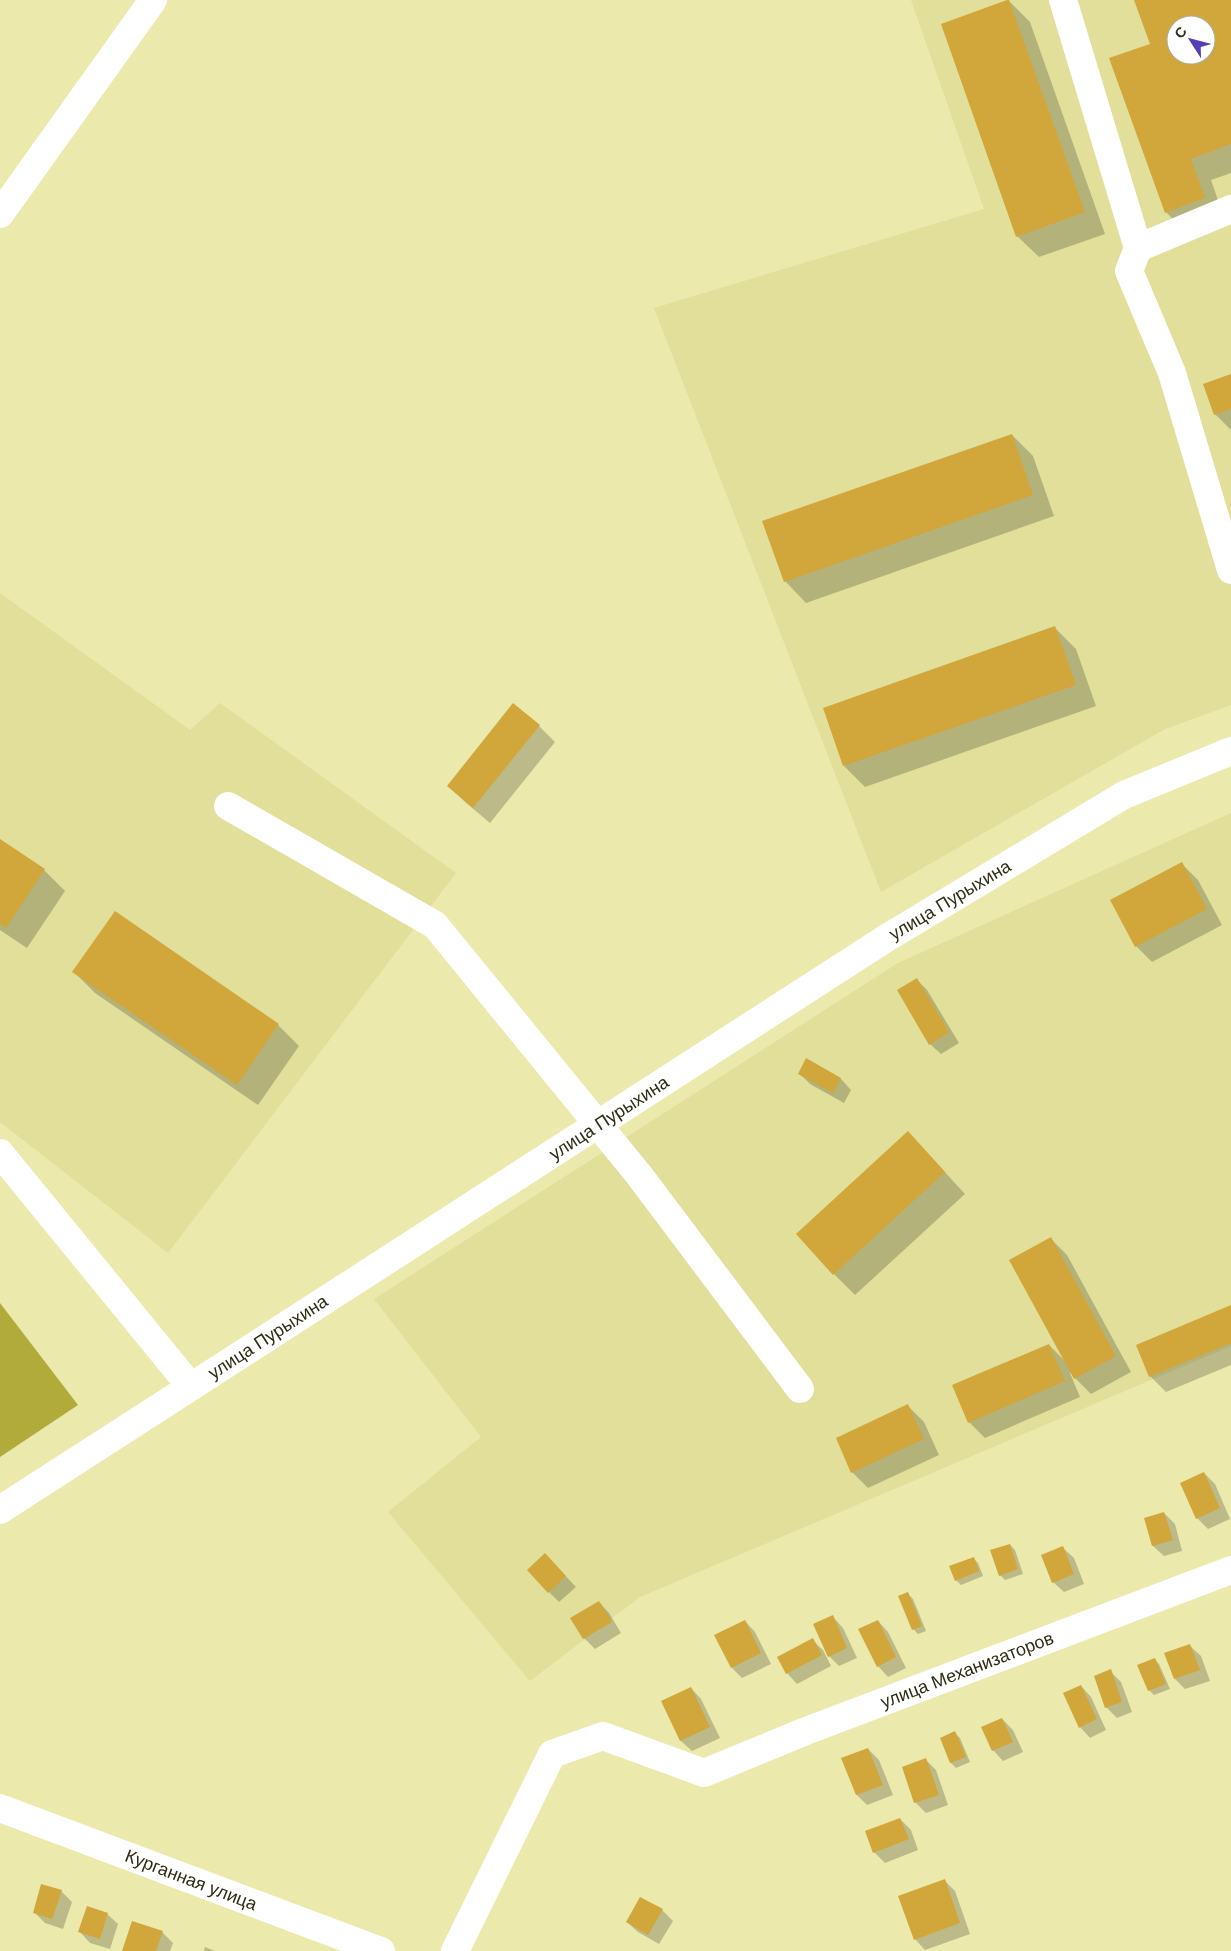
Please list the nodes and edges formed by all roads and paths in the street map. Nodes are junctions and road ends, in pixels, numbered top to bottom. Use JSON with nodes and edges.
{"nodes":[{"id":1,"x":152,"y":0,"type":"edge"},
{"id":2,"x":1063,"y":0,"type":"edge"},
{"id":3,"x":1231,"y":209,"type":"edge"},
{"id":4,"x":0,"y":214,"type":"edge"},
{"id":5,"x":1138,"y":248,"type":"junction"},
{"id":6,"x":1231,"y":570,"type":"edge"},
{"id":7,"x":1231,"y":751,"type":"edge"},
{"id":8,"x":228,"y":806,"type":"dead end"},
{"id":9,"x":598,"y":1124,"type":"junction"},
{"id":10,"x":0,"y":1152,"type":"edge"},
{"id":11,"x":191,"y":1386,"type":"junction"},
{"id":12,"x":800,"y":1389,"type":"dead end"},
{"id":13,"x":0,"y":1510,"type":"edge"},
{"id":14,"x":1231,"y":1570,"type":"edge"},
{"id":15,"x":0,"y":1808,"type":"edge"},
{"id":16,"x":381,"y":1951,"type":"edge"},
{"id":17,"x":455,"y":1951,"type":"edge"}],
"edges":[{"from":1,"to":4,"type":"street"},
{"from":2,"to":5,"type":"street"},
{"from":3,"to":5,"type":"street"},
{"from":5,"to":6,"type":"street"},
{"from":7,"to":9,"type":"street","name":"улица Пурыхина"},
{"from":8,"to":9,"type":"street"},
{"from":9,"to":11,"type":"street","name":"улица Пурыхина"},
{"from":9,"to":12,"type":"street"},
{"from":10,"to":11,"type":"street"},
{"from":11,"to":13,"type":"street","name":"улица Пурыхина"},
{"from":14,"to":17,"type":"street","name":"улица Механизаторов"},
{"from":15,"to":16,"type":"street","name":"Курганная улица"}]}
